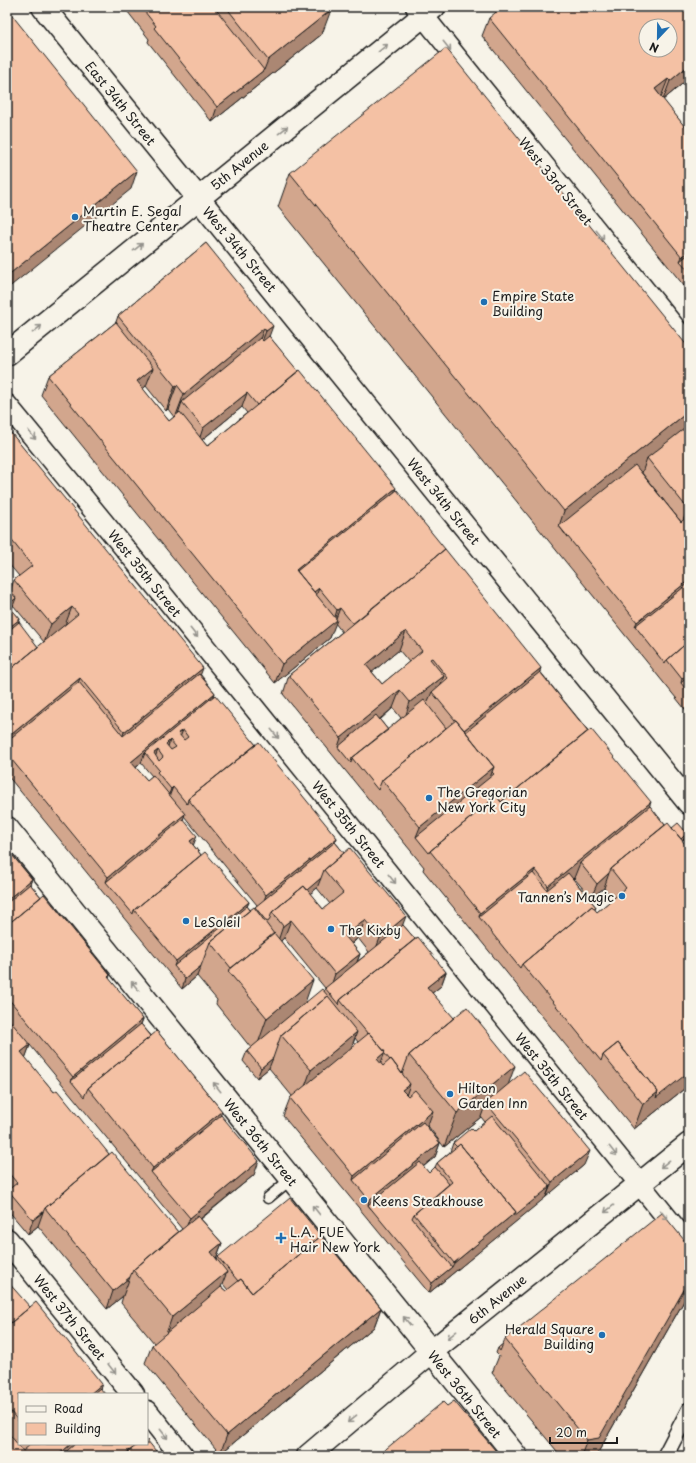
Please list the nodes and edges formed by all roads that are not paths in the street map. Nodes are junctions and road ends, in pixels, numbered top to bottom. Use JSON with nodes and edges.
{"nodes":[{"id":1,"x":43,"y":7,"type":"edge"},
{"id":2,"x":424,"y":10,"type":"edge"},
{"id":3,"x":198,"y":199,"type":"junction"},
{"id":4,"x":689,"y":345,"type":"edge"},
{"id":5,"x":7,"y":354,"type":"edge"},
{"id":6,"x":7,"y":404,"type":"edge"},
{"id":7,"x":689,"y":803,"type":"edge"},
{"id":8,"x":7,"y":828,"type":"edge"},
{"id":9,"x":689,"y":1144,"type":"edge"},
{"id":10,"x":291,"y":1179,"type":"junction"},
{"id":11,"x":640,"y":1184,"type":"junction"},
{"id":12,"x":268,"y":1198,"type":"dead end"},
{"id":13,"x":7,"y":1240,"type":"edge"},
{"id":14,"x":689,"y":1245,"type":"edge"},
{"id":15,"x":432,"y":1352,"type":"junction"},
{"id":16,"x":132,"y":1393,"type":"edge"},
{"id":17,"x":689,"y":1410,"type":"edge"},
{"id":18,"x":148,"y":1413,"type":"edge"},
{"id":19,"x":182,"y":1456,"type":"edge"},
{"id":20,"x":308,"y":1456,"type":"edge"},
{"id":21,"x":516,"y":1456,"type":"edge"},
{"id":22,"x":665,"y":1456,"type":"edge"}],
"edges":[{"from":1,"to":3,"type":"main road","name":"East 34th Street"},
{"from":3,"to":2,"type":"main road","name":"5th Avenue","one_way":true},
{"from":2,"to":4,"type":"street","name":"West 33rd Street","one_way":true},
{"from":5,"to":3,"type":"main road","name":"5th Avenue","one_way":true},
{"from":3,"to":7,"type":"main road","name":"West 34th Street"},
{"from":6,"to":11,"type":"street","name":"West 35th Street","one_way":true},
{"from":10,"to":8,"type":"main road","name":"West 36th Street","one_way":true},
{"from":9,"to":11,"type":"main road","name":"6th Avenue","one_way":true},
{"from":10,"to":12,"type":"lane"},
{"from":15,"to":10,"type":"main road","name":"West 36th Street","one_way":true},
{"from":11,"to":14,"type":"street","name":"West 35th Street","one_way":true},
{"from":11,"to":15,"type":"main road","name":"6th Avenue","one_way":true},
{"from":13,"to":16,"type":"main road","name":"West 37th Street","one_way":true},
{"from":15,"to":20,"type":"main road","name":"6th Avenue","one_way":true},
{"from":15,"to":21,"type":"main road","name":"West 36th Street"},
{"from":17,"to":22,"type":"street"},
{"from":18,"to":19,"type":"main road","one_way":true}]}
